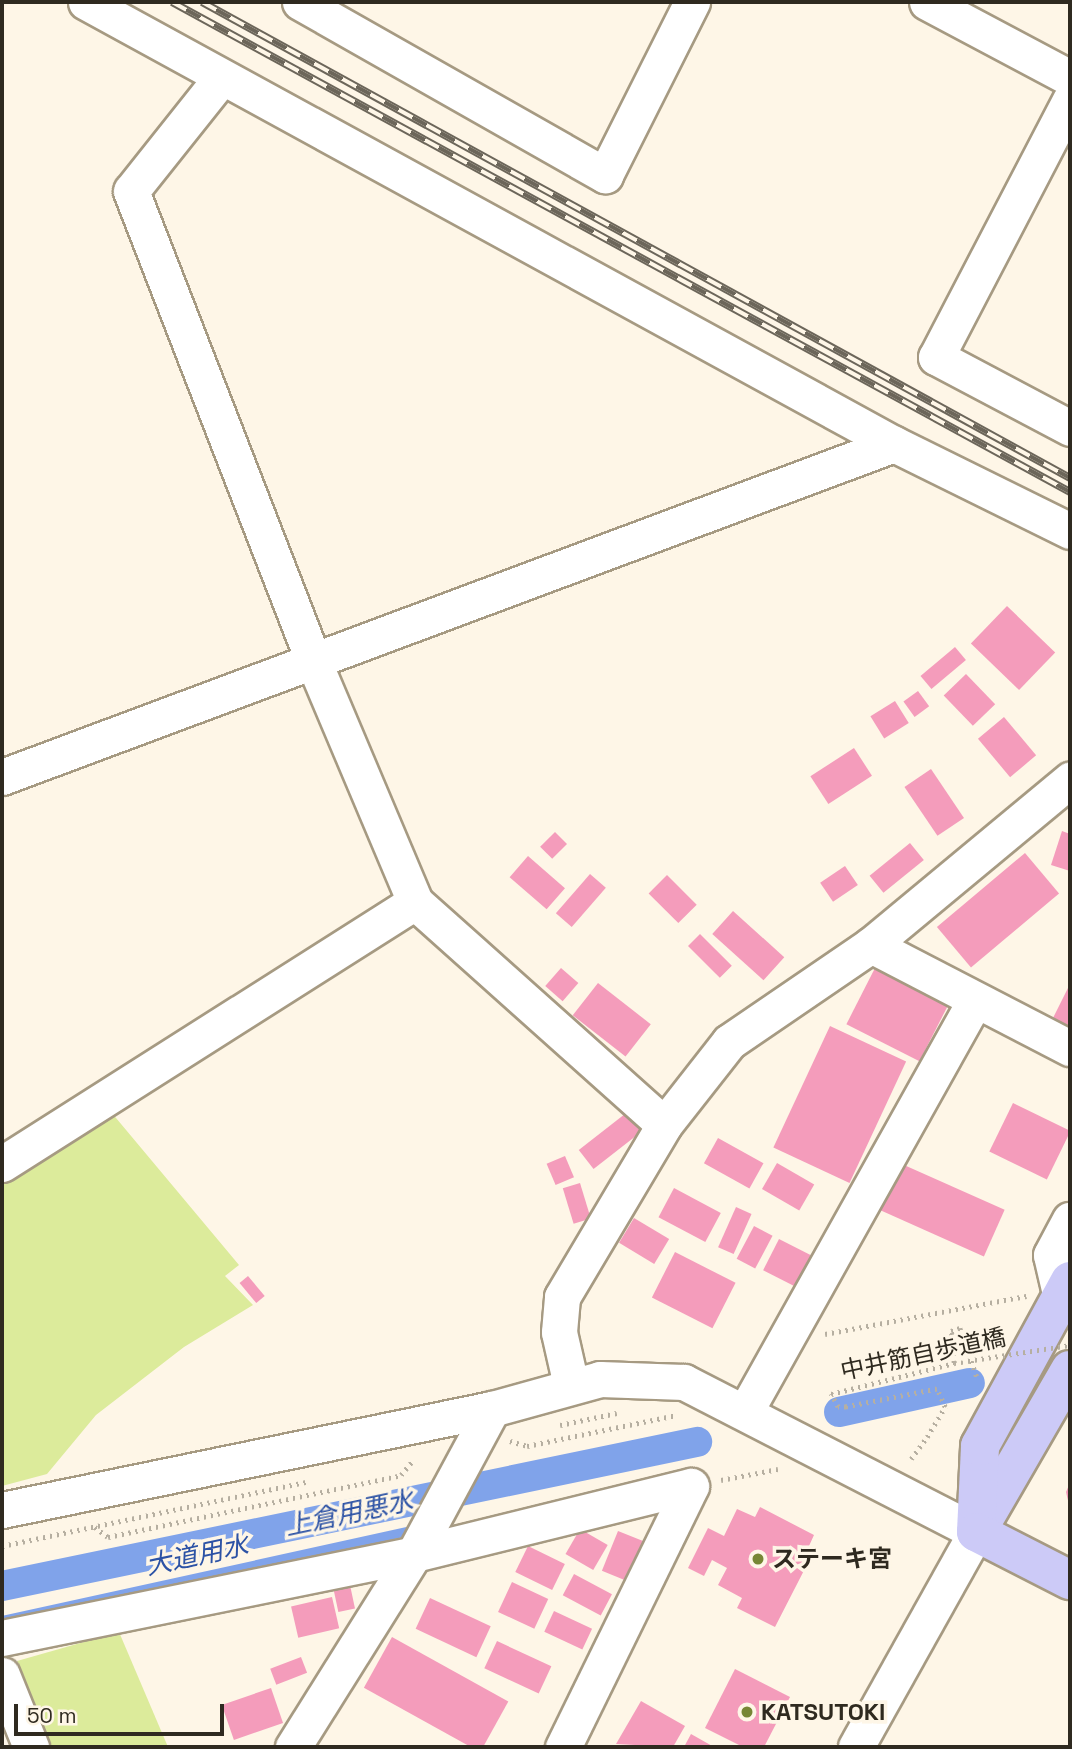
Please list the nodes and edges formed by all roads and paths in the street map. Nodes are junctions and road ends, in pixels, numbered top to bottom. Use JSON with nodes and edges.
{"nodes":[{"id":1,"x":86,"y":2,"type":"edge"},
{"id":2,"x":300,"y":2,"type":"edge"},
{"id":3,"x":692,"y":2,"type":"edge"},
{"id":4,"x":928,"y":2,"type":"edge"},
{"id":5,"x":221,"y":78,"type":"junction"},
{"id":6,"x":1070,"y":78,"type":"edge"},
{"id":7,"x":1070,"y":100,"type":"edge"},
{"id":8,"x":1070,"y":428,"type":"edge"},
{"id":9,"x":894,"y":444,"type":"junction"},
{"id":10,"x":1070,"y":531,"type":"edge"},
{"id":11,"x":315,"y":665,"type":"junction"},
{"id":12,"x":2,"y":777,"type":"edge"},
{"id":13,"x":1070,"y":780,"type":"edge"},
{"id":14,"x":415,"y":902,"type":"junction"},
{"id":15,"x":872,"y":945,"type":"junction"},
{"id":16,"x":975,"y":1000,"type":"junction"},
{"id":17,"x":1070,"y":1048,"type":"edge"},
{"id":18,"x":664,"y":1125,"type":"junction"},
{"id":19,"x":2,"y":1164,"type":"edge"},
{"id":20,"x":1070,"y":1220,"type":"edge"},
{"id":21,"x":1054,"y":1291,"type":"edge"},
{"id":22,"x":785,"y":1342,"type":"junction"},
{"id":23,"x":1070,"y":1345,"type":"edge"},
{"id":24,"x":954,"y":1363,"type":"junction"},
{"id":25,"x":1070,"y":1370,"type":"edge"},
{"id":26,"x":571,"y":1385,"type":"junction"},
{"id":27,"x":981,"y":1389,"type":"dead end"},
{"id":28,"x":631,"y":1409,"type":"dead end"},
{"id":29,"x":745,"y":1412,"type":"junction"},
{"id":30,"x":677,"y":1415,"type":"dead end"},
{"id":31,"x":496,"y":1424,"type":"junction"},
{"id":32,"x":553,"y":1427,"type":"dead end"},
{"id":33,"x":526,"y":1433,"type":"dead end"},
{"id":34,"x":911,"y":1459,"type":"dead end"},
{"id":35,"x":400,"y":1463,"type":"dead end"},
{"id":36,"x":778,"y":1469,"type":"dead end"},
{"id":37,"x":320,"y":1479,"type":"dead end"},
{"id":38,"x":691,"y":1486,"type":"junction"},
{"id":39,"x":2,"y":1510,"type":"edge"},
{"id":40,"x":94,"y":1527,"type":"junction"},
{"id":41,"x":976,"y":1532,"type":"junction"},
{"id":42,"x":2,"y":1546,"type":"edge"},
{"id":43,"x":414,"y":1554,"type":"junction"},
{"id":44,"x":1070,"y":1580,"type":"edge"},
{"id":45,"x":2,"y":1638,"type":"edge"},
{"id":46,"x":2,"y":1675,"type":"edge"},
{"id":47,"x":31,"y":1747,"type":"edge"},
{"id":48,"x":293,"y":1747,"type":"edge"},
{"id":49,"x":563,"y":1747,"type":"edge"},
{"id":50,"x":856,"y":1747,"type":"edge"}],
"edges":[{"from":1,"to":5,"type":"street"},
{"from":2,"to":3,"type":"street"},
{"from":4,"to":6,"type":"street"},
{"from":5,"to":9,"type":"street"},
{"from":5,"to":11,"type":"street"},
{"from":7,"to":8,"type":"street"},
{"from":9,"to":10,"type":"street"},
{"from":9,"to":11,"type":"street"},
{"from":11,"to":12,"type":"street"},
{"from":11,"to":14,"type":"street"},
{"from":13,"to":15,"type":"street"},
{"from":14,"to":18,"type":"street"},
{"from":14,"to":19,"type":"street"},
{"from":15,"to":16,"type":"street"},
{"from":15,"to":18,"type":"street"},
{"from":16,"to":17,"type":"street"},
{"from":16,"to":22,"type":"street"},
{"from":18,"to":26,"type":"street"},
{"from":20,"to":21,"type":"street"},
{"from":21,"to":22,"type":"path"},
{"from":21,"to":41,"type":"main road"},
{"from":22,"to":29,"type":"street"},
{"from":23,"to":24,"type":"path","name":"中井筋自歩道橋","bridge":true},
{"from":24,"to":27,"type":"path"},
{"from":24,"to":34,"type":"path","name":"中井筋自歩道橋","bridge":true},
{"from":25,"to":41,"type":"main road"},
{"from":26,"to":29,"type":"street"},
{"from":26,"to":31,"type":"street"},
{"from":28,"to":32,"type":"path"},
{"from":29,"to":41,"type":"street"},
{"from":30,"to":31,"type":"path"},
{"from":31,"to":33,"type":"path"},
{"from":31,"to":39,"type":"street"},
{"from":31,"to":43,"type":"street"},
{"from":35,"to":40,"type":"path"},
{"from":36,"to":38,"type":"path"},
{"from":37,"to":40,"type":"path"},
{"from":38,"to":43,"type":"street"},
{"from":38,"to":49,"type":"street"},
{"from":40,"to":42,"type":"path"},
{"from":41,"to":44,"type":"main road"},
{"from":41,"to":50,"type":"street"},
{"from":43,"to":45,"type":"street"},
{"from":43,"to":48,"type":"street"},
{"from":46,"to":47,"type":"street"}]}
